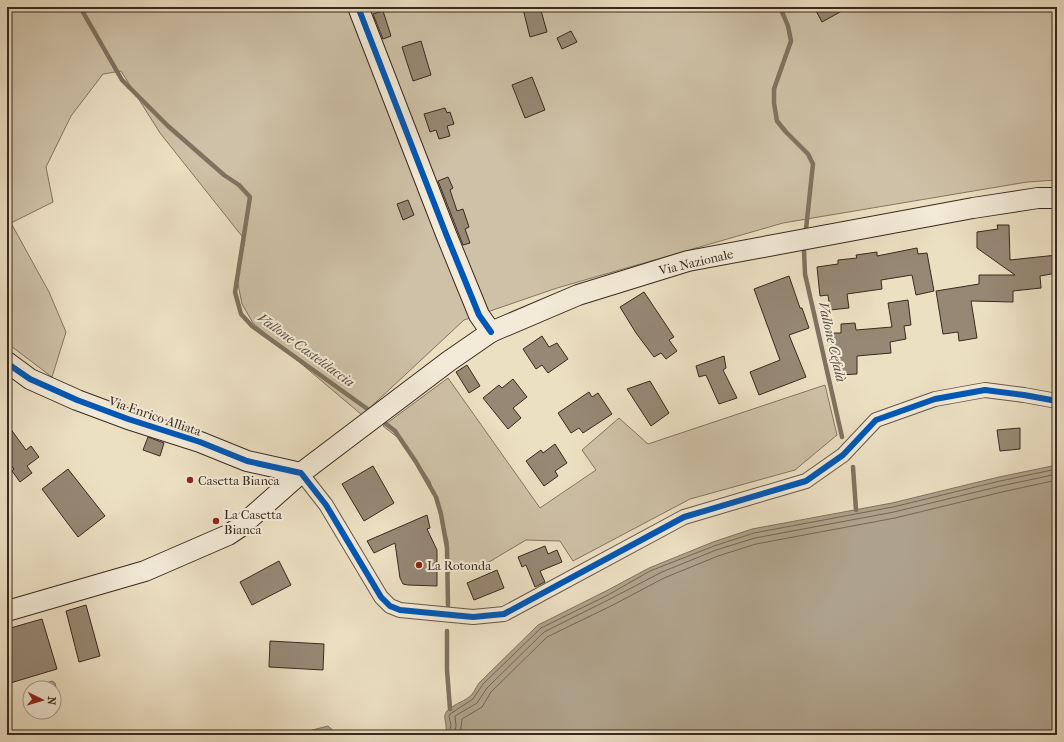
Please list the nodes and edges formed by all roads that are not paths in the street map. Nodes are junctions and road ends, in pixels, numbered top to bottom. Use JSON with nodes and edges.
{"nodes":[{"id":1,"x":358,"y":7,"type":"edge"},
{"id":2,"x":1057,"y":198,"type":"edge"},
{"id":3,"x":491,"y":332,"type":"junction"},
{"id":4,"x":8,"y":364,"type":"edge"},
{"id":5,"x":1057,"y":401,"type":"edge"},
{"id":6,"x":301,"y":473,"type":"junction"},
{"id":7,"x":7,"y":611,"type":"edge"}],
"edges":[{"from":1,"to":3,"type":"main road"},
{"from":2,"to":3,"type":"main road","name":"Via Nazionale"},
{"from":3,"to":6,"type":"main road","name":"Via Nazionale"},
{"from":4,"to":6,"type":"main road","name":"Via Enrico Alliata"},
{"from":5,"to":6,"type":"street"},
{"from":6,"to":7,"type":"main road","name":"Via Nazionale"}]}
